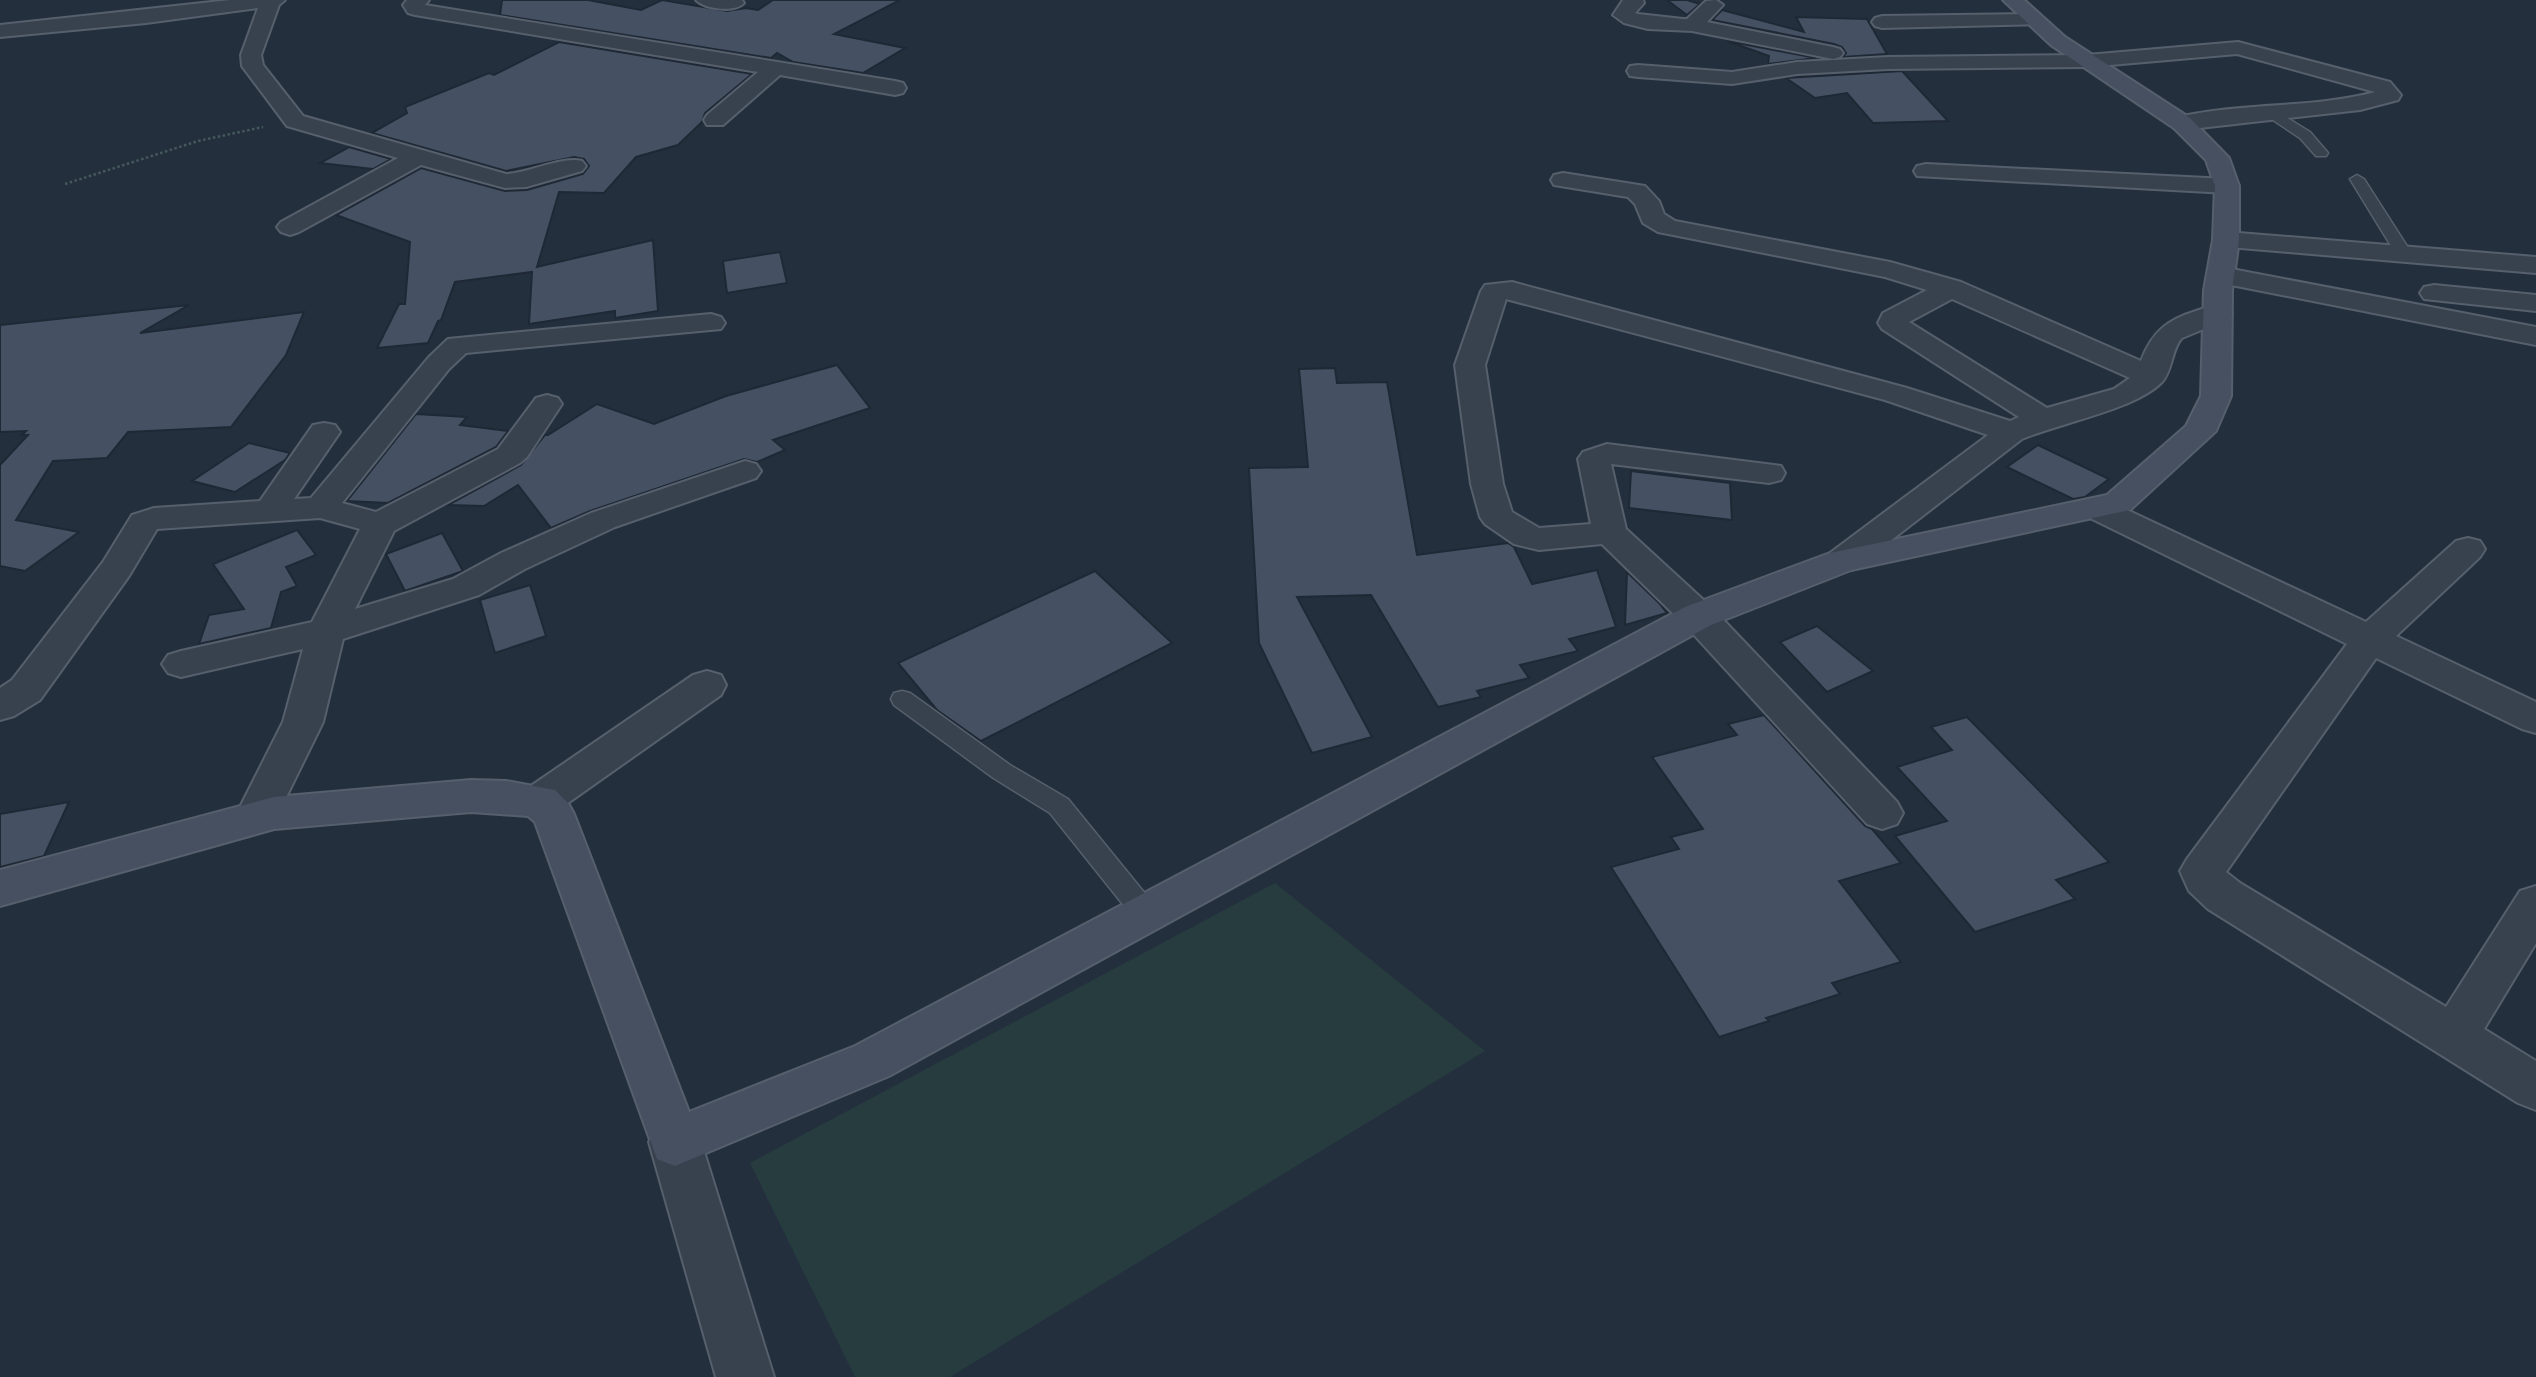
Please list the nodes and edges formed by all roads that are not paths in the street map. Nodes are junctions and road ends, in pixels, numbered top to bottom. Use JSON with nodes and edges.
{"nodes":[{"id":1,"x":272,"y":0,"type":"edge"},
{"id":2,"x":419,"y":0,"type":"edge"},
{"id":3,"x":706,"y":0,"type":"edge"},
{"id":4,"x":1633,"y":0,"type":"edge"},
{"id":5,"x":734,"y":3,"type":"dead end"},
{"id":6,"x":1713,"y":5,"type":"dead end"},
{"id":7,"x":23,"y":10,"type":"dead end"},
{"id":8,"x":2023,"y":10,"type":"edge"},
{"id":9,"x":1882,"y":22,"type":"dead end"},
{"id":10,"x":1692,"y":26,"type":"junction"},
{"id":11,"x":5,"y":31,"type":"edge"},
{"id":12,"x":2087,"y":61,"type":"junction"},
{"id":13,"x":1888,"y":63,"type":"junction"},
{"id":14,"x":773,"y":70,"type":"junction"},
{"id":15,"x":1638,"y":71,"type":"dead end"},
{"id":16,"x":894,"y":88,"type":"dead end"},
{"id":17,"x":2269,"y":111,"type":"junction"},
{"id":18,"x":715,"y":120,"type":"dead end"},
{"id":19,"x":2182,"y":123,"type":"junction"},
{"id":20,"x":2321,"y":153,"type":"dead end"},
{"id":21,"x":419,"y":156,"type":"junction"},
{"id":22,"x":574,"y":166,"type":"dead end"},
{"id":23,"x":1926,"y":171,"type":"dead end"},
{"id":24,"x":2357,"y":179,"type":"dead end"},
{"id":25,"x":1563,"y":180,"type":"dead end"},
{"id":26,"x":2227,"y":186,"type":"junction"},
{"id":27,"x":290,"y":227,"type":"dead end"},
{"id":28,"x":2404,"y":254,"type":"junction"},
{"id":29,"x":2536,"y":265,"type":"edge"},
{"id":30,"x":2222,"y":276,"type":"junction"},
{"id":31,"x":1951,"y":288,"type":"junction"},
{"id":32,"x":2355,"y":300,"type":"junction"},
{"id":33,"x":2536,"y":303,"type":"edge"},
{"id":34,"x":711,"y":323,"type":"dead end"},
{"id":35,"x":2536,"y":336,"type":"edge"},
{"id":36,"x":2151,"y":376,"type":"junction"},
{"id":37,"x":547,"y":404,"type":"dead end"},
{"id":38,"x":2043,"y":419,"type":"junction"},
{"id":39,"x":324,"y":432,"type":"dead end"},
{"id":40,"x":2011,"y":432,"type":"junction"},
{"id":41,"x":745,"y":471,"type":"dead end"},
{"id":42,"x":1769,"y":473,"type":"dead end"},
{"id":43,"x":321,"y":508,"type":"junction"},
{"id":44,"x":271,"y":509,"type":"junction"},
{"id":45,"x":2098,"y":509,"type":"junction"},
{"id":46,"x":380,"y":524,"type":"junction"},
{"id":47,"x":1610,"y":533,"type":"junction"},
{"id":48,"x":2468,"y":550,"type":"dead end"},
{"id":49,"x":1842,"y":561,"type":"junction"},
{"id":50,"x":1698,"y":616,"type":"junction"},
{"id":51,"x":326,"y":631,"type":"junction"},
{"id":52,"x":2370,"y":639,"type":"junction"},
{"id":53,"x":181,"y":664,"type":"dead end"},
{"id":54,"x":707,"y":685,"type":"dead end"},
{"id":55,"x":902,"y":699,"type":"dead end"},
{"id":56,"x":0,"y":706,"type":"edge"},
{"id":57,"x":2536,"y":719,"type":"edge"},
{"id":58,"x":540,"y":801,"type":"junction"},
{"id":59,"x":1882,"y":813,"type":"dead end"},
{"id":60,"x":256,"y":817,"type":"junction"},
{"id":61,"x":0,"y":888,"type":"edge"},
{"id":62,"x":2536,"y":904,"type":"edge"},
{"id":63,"x":1146,"y":914,"type":"junction"},
{"id":64,"x":2454,"y":1035,"type":"junction"},
{"id":65,"x":2536,"y":1087,"type":"edge"},
{"id":66,"x":675,"y":1142,"type":"junction"},
{"id":67,"x":745,"y":1377,"type":"edge"}],
"edges":[{"from":1,"to":11,"type":"street"},
{"from":1,"to":21,"type":"street"},
{"from":2,"to":14,"type":"street"},
{"from":3,"to":5,"type":"street"},
{"from":4,"to":10,"type":"street"},
{"from":6,"to":10,"type":"street"},
{"from":7,"to":11,"type":"street"},
{"from":8,"to":9,"type":"street"},
{"from":8,"to":12,"type":"street"},
{"from":10,"to":13,"type":"street"},
{"from":12,"to":13,"type":"street"},
{"from":12,"to":17,"type":"street"},
{"from":12,"to":19,"type":"street"},
{"from":13,"to":15,"type":"street"},
{"from":14,"to":16,"type":"street"},
{"from":14,"to":18,"type":"street"},
{"from":17,"to":19,"type":"street"},
{"from":17,"to":20,"type":"lane"},
{"from":19,"to":26,"type":"street"},
{"from":21,"to":22,"type":"street"},
{"from":21,"to":27,"type":"street"},
{"from":23,"to":26,"type":"street"},
{"from":24,"to":28,"type":"lane"},
{"from":25,"to":31,"type":"street"},
{"from":26,"to":30,"type":"street"},
{"from":28,"to":29,"type":"street"},
{"from":28,"to":30,"type":"street"},
{"from":30,"to":32,"type":"street"},
{"from":30,"to":36,"type":"street"},
{"from":30,"to":45,"type":"street"},
{"from":31,"to":36,"type":"street"},
{"from":31,"to":38,"type":"street"},
{"from":32,"to":33,"type":"street"},
{"from":32,"to":35,"type":"street"},
{"from":34,"to":43,"type":"street"},
{"from":36,"to":38,"type":"street"},
{"from":37,"to":46,"type":"street"},
{"from":38,"to":40,"type":"street"},
{"from":39,"to":44,"type":"street"},
{"from":40,"to":47,"type":"street"},
{"from":40,"to":49,"type":"street"},
{"from":41,"to":51,"type":"street"},
{"from":42,"to":47,"type":"street"},
{"from":43,"to":44,"type":"street"},
{"from":43,"to":46,"type":"street"},
{"from":44,"to":56,"type":"street"},
{"from":45,"to":49,"type":"street"},
{"from":45,"to":52,"type":"street"},
{"from":46,"to":51,"type":"street"},
{"from":47,"to":50,"type":"street"},
{"from":48,"to":52,"type":"street"},
{"from":49,"to":50,"type":"street"},
{"from":50,"to":59,"type":"street"},
{"from":50,"to":63,"type":"street"},
{"from":51,"to":53,"type":"street"},
{"from":51,"to":60,"type":"street"},
{"from":52,"to":57,"type":"street"},
{"from":52,"to":64,"type":"street"},
{"from":54,"to":58,"type":"street"},
{"from":55,"to":63,"type":"lane"},
{"from":58,"to":60,"type":"street"},
{"from":58,"to":66,"type":"street"},
{"from":60,"to":61,"type":"street"},
{"from":62,"to":64,"type":"street"},
{"from":63,"to":66,"type":"street"},
{"from":64,"to":65,"type":"street"},
{"from":66,"to":67,"type":"street"}]}
